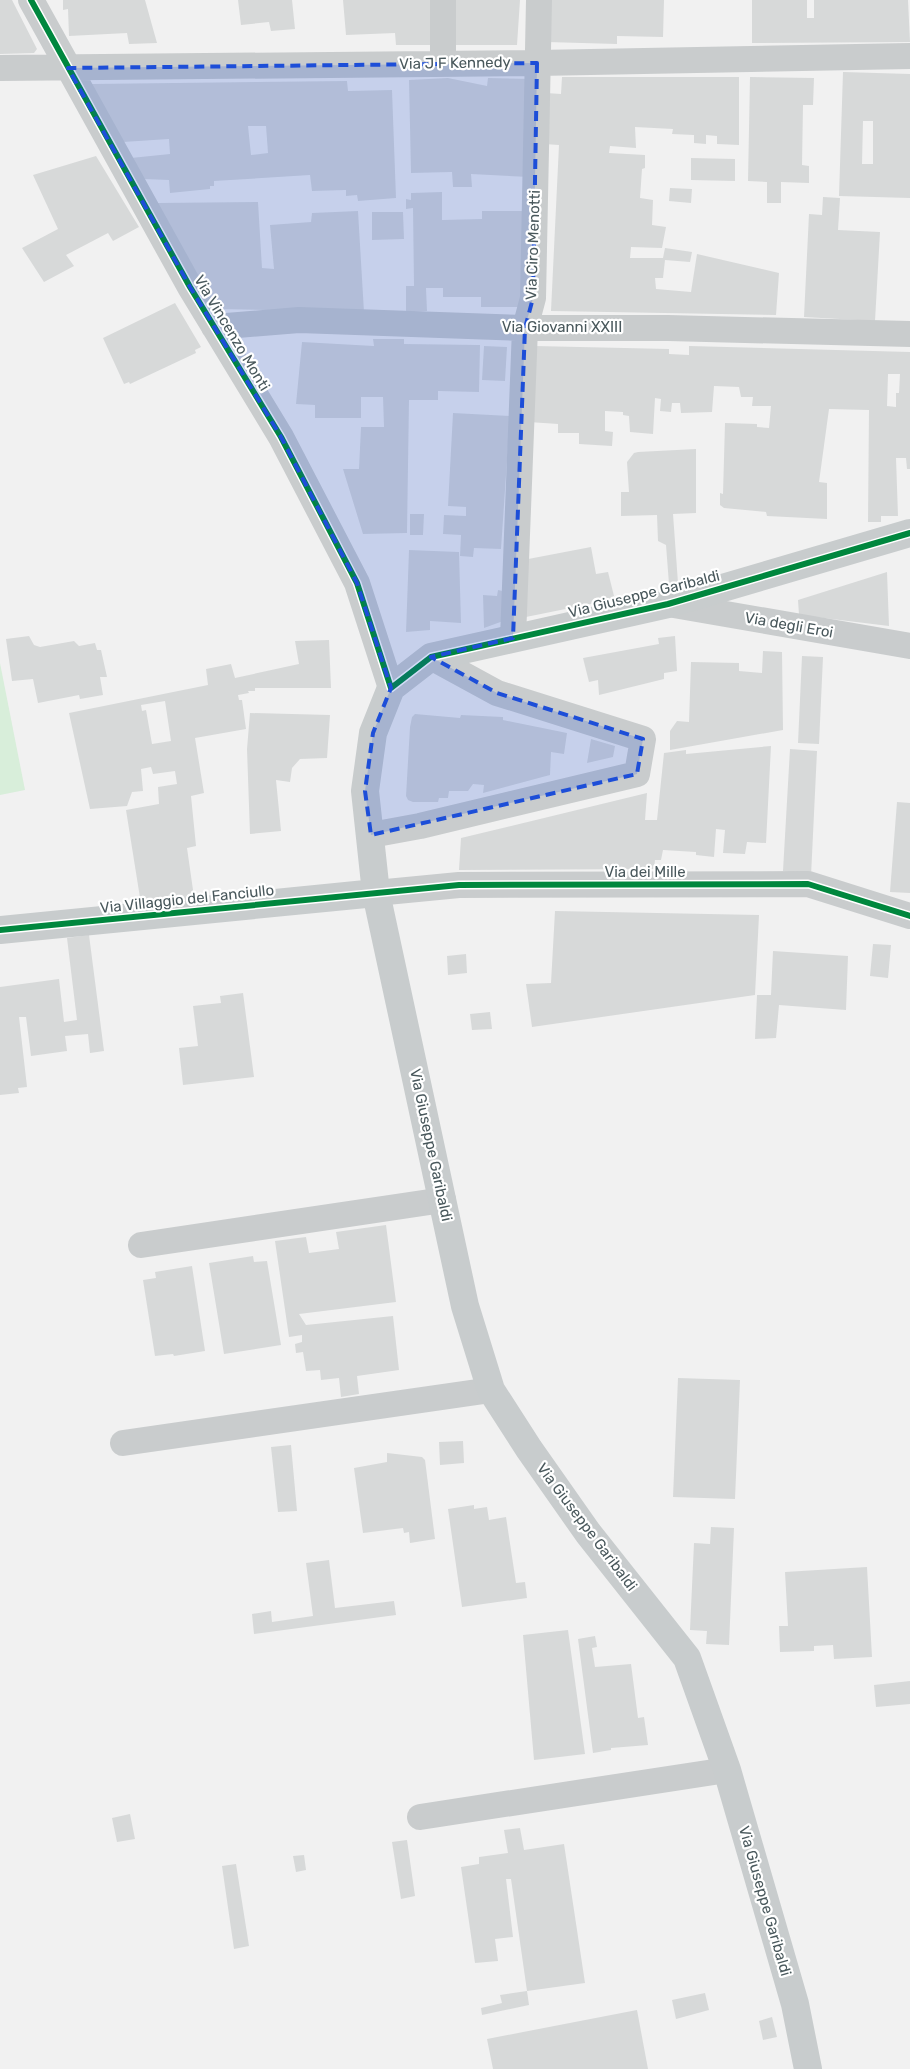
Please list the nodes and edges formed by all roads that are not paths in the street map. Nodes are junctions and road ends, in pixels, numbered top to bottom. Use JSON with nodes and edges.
{"nodes":[{"id":1,"x":31,"y":0,"type":"edge"},
{"id":2,"x":443,"y":0,"type":"edge"},
{"id":3,"x":539,"y":0,"type":"edge"},
{"id":4,"x":910,"y":56,"type":"edge"},
{"id":5,"x":537,"y":63,"type":"junction"},
{"id":6,"x":443,"y":64,"type":"junction"},
{"id":7,"x":0,"y":68,"type":"edge"},
{"id":8,"x":68,"y":68,"type":"junction"},
{"id":9,"x":214,"y":327,"type":"junction"},
{"id":10,"x":525,"y":328,"type":"junction"},
{"id":11,"x":910,"y":334,"type":"edge"},
{"id":12,"x":910,"y":533,"type":"edge"},
{"id":13,"x":668,"y":604,"type":"junction"},
{"id":14,"x":513,"y":638,"type":"junction"},
{"id":15,"x":910,"y":646,"type":"edge"},
{"id":16,"x":430,"y":657,"type":"junction"},
{"id":17,"x":391,"y":688,"type":"junction"},
{"id":18,"x":371,"y":835,"type":"junction"},
{"id":19,"x":376,"y":893,"type":"junction"},
{"id":20,"x":910,"y":916,"type":"edge"},
{"id":21,"x":0,"y":930,"type":"edge"},
{"id":22,"x":443,"y":1200,"type":"junction"},
{"id":23,"x":141,"y":1245,"type":"dead end"},
{"id":24,"x":491,"y":1390,"type":"junction"},
{"id":25,"x":123,"y":1443,"type":"dead end"},
{"id":26,"x":727,"y":1770,"type":"junction"},
{"id":27,"x":420,"y":1817,"type":"dead end"},
{"id":28,"x":808,"y":2069,"type":"edge"}],
"edges":[{"from":1,"to":8,"type":"street","name":"Via Vincenzo Monti"},
{"from":2,"to":6,"type":"street"},
{"from":3,"to":5,"type":"street","name":"Via Ciro Menotti"},
{"from":4,"to":5,"type":"street","name":"Via J F Kennedy"},
{"from":5,"to":6,"type":"street","name":"Via J F Kennedy"},
{"from":5,"to":10,"type":"street","name":"Via Ciro Menotti"},
{"from":6,"to":8,"type":"street","name":"Via J F Kennedy"},
{"from":7,"to":8,"type":"street","name":"Via J F Kennedy"},
{"from":8,"to":9,"type":"street","name":"Via Vincenzo Monti"},
{"from":9,"to":10,"type":"street","name":"Via Giovanni XXIII"},
{"from":9,"to":17,"type":"street","name":"Via Vincenzo Monti"},
{"from":10,"to":11,"type":"street","name":"Via Giovanni XXIII"},
{"from":10,"to":14,"type":"street","name":"Via Ciro Menotti"},
{"from":12,"to":13,"type":"main road","name":"Via Giuseppe Garibaldi"},
{"from":13,"to":14,"type":"main road","name":"Via Giuseppe Garibaldi"},
{"from":13,"to":15,"type":"street","name":"Via degli Eroi"},
{"from":14,"to":16,"type":"main road","name":"Via Giuseppe Garibaldi"},
{"from":16,"to":17,"type":"main road","name":"Via Giuseppe Garibaldi"},
{"from":16,"to":18,"type":"street"},
{"from":17,"to":18,"type":"main road","name":"Via Giuseppe Garibaldi"},
{"from":18,"to":19,"type":"main road","name":"Via Giuseppe Garibaldi"},
{"from":19,"to":20,"type":"street","name":"Via dei Mille"},
{"from":19,"to":21,"type":"main road","name":"Via Villaggio del Fanciullo"},
{"from":19,"to":22,"type":"main road","name":"Via Giuseppe Garibaldi"},
{"from":22,"to":23,"type":"street"},
{"from":22,"to":24,"type":"main road","name":"Via Giuseppe Garibaldi"},
{"from":24,"to":25,"type":"street"},
{"from":24,"to":26,"type":"main road","name":"Via Giuseppe Garibaldi"},
{"from":26,"to":27,"type":"street"},
{"from":26,"to":28,"type":"main road","name":"Via Giuseppe Garibaldi"}]}
